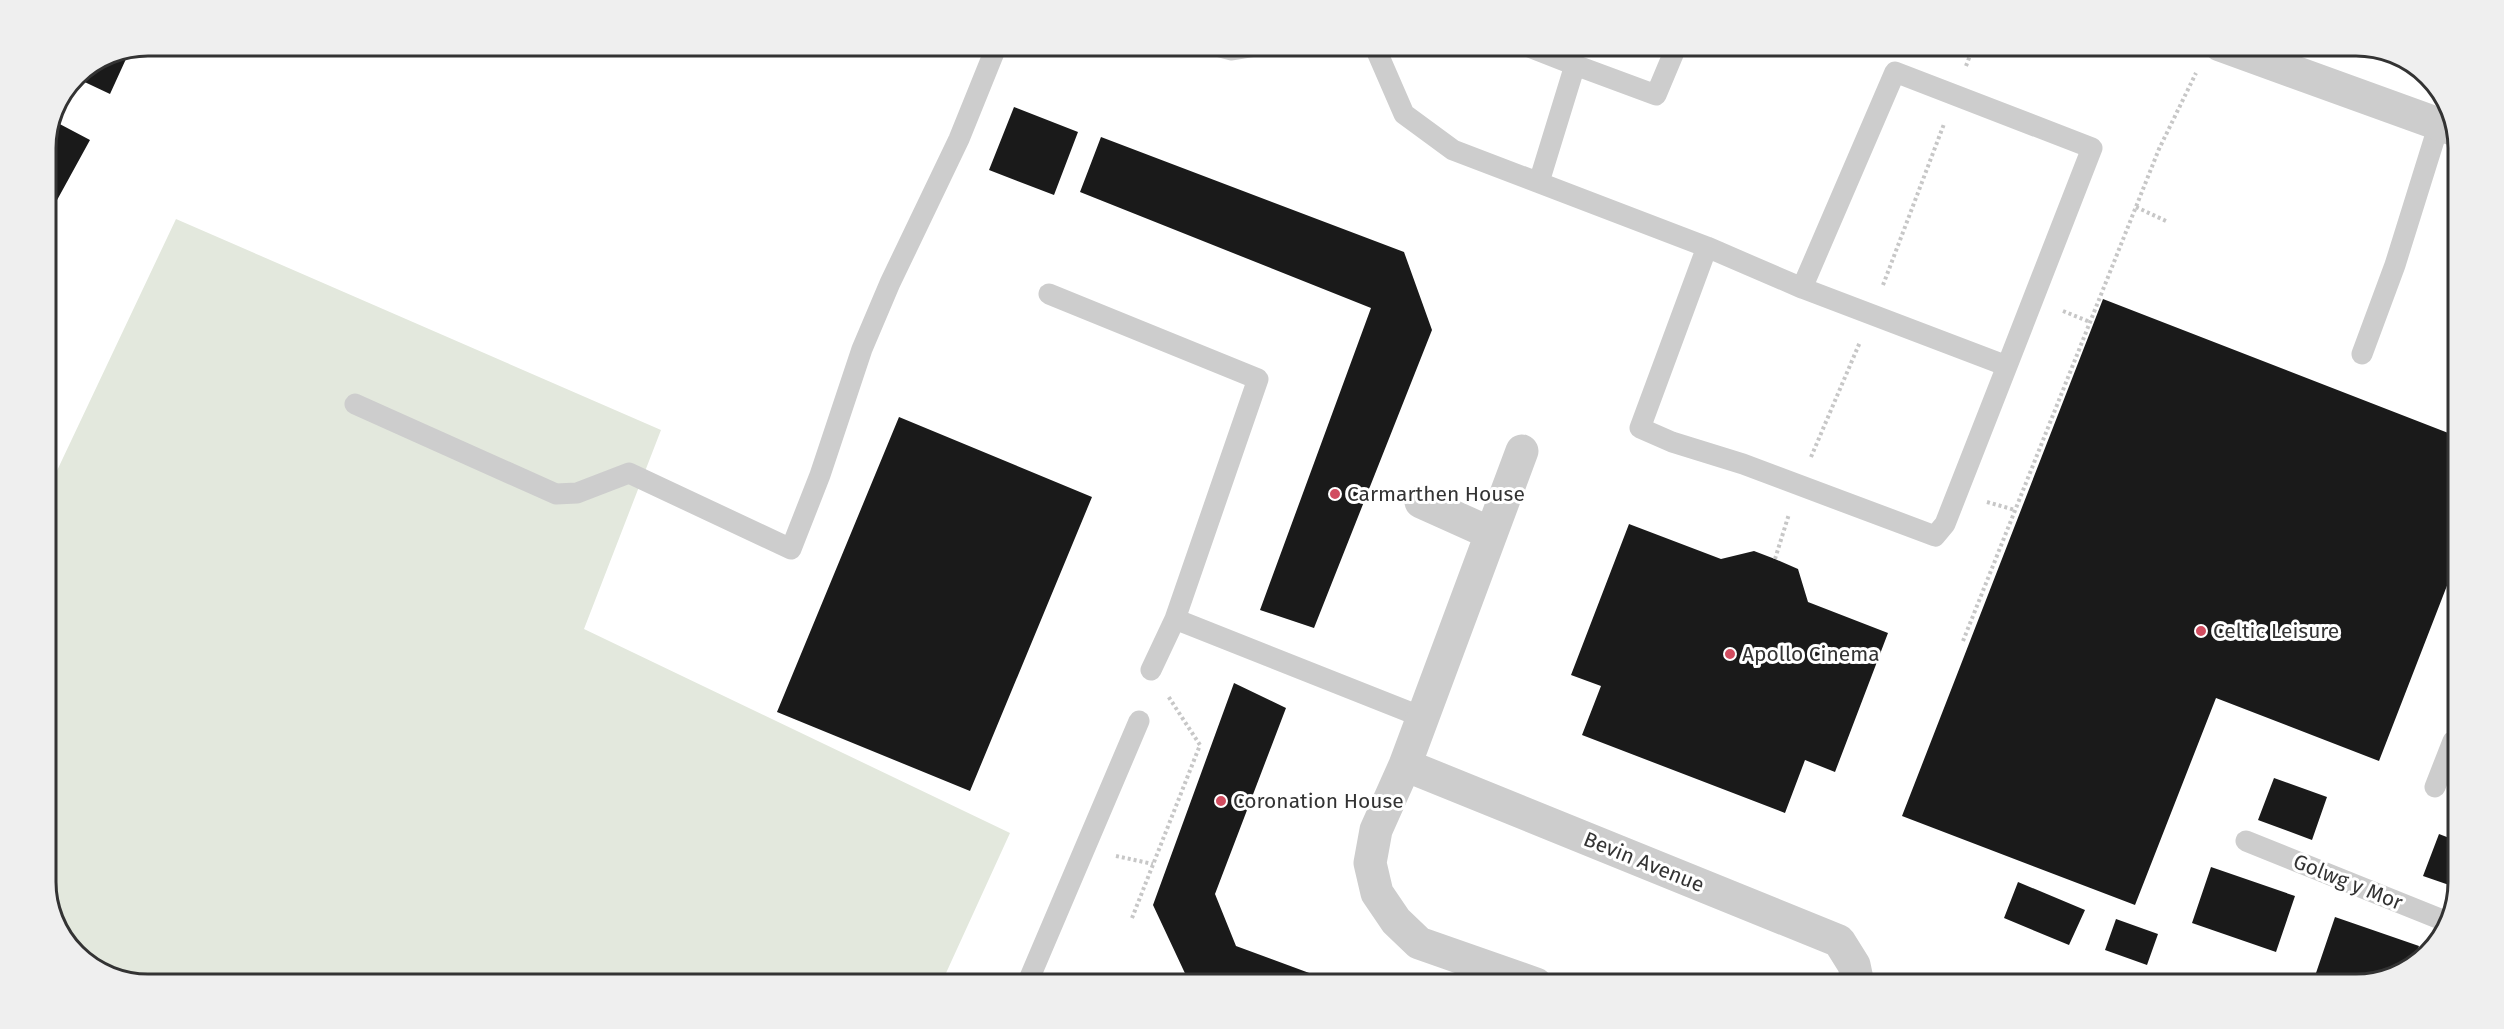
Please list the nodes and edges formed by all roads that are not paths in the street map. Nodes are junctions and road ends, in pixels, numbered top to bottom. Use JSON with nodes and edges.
{"nodes":[{"id":1,"x":993,"y":56,"type":"edge"},
{"id":2,"x":1379,"y":56,"type":"edge"},
{"id":3,"x":1552,"y":56,"type":"edge"},
{"id":4,"x":1672,"y":56,"type":"edge"},
{"id":5,"x":2213,"y":56,"type":"edge"},
{"id":6,"x":1575,"y":65,"type":"junction"},
{"id":7,"x":2447,"y":127,"type":"edge"},
{"id":8,"x":1539,"y":182,"type":"junction"},
{"id":9,"x":1707,"y":247,"type":"junction"},
{"id":10,"x":1802,"y":288,"type":"junction"},
{"id":11,"x":1049,"y":294,"type":"dead end"},
{"id":12,"x":2362,"y":354,"type":"dead end"},
{"id":13,"x":2007,"y":366,"type":"junction"},
{"id":14,"x":355,"y":404,"type":"dead end"},
{"id":15,"x":1522,"y":451,"type":"dead end"},
{"id":16,"x":1421,"y":502,"type":"dead end"},
{"id":17,"x":1490,"y":533,"type":"junction"},
{"id":18,"x":1175,"y":619,"type":"junction"},
{"id":19,"x":1151,"y":670,"type":"road end"},
{"id":20,"x":1422,"y":717,"type":"junction"},
{"id":21,"x":1139,"y":721,"type":"dead end"},
{"id":22,"x":2448,"y":754,"type":"edge"},
{"id":23,"x":1405,"y":765,"type":"junction"},
{"id":24,"x":2435,"y":787,"type":"dead end"},
{"id":25,"x":2246,"y":841,"type":"dead end"},
{"id":26,"x":2440,"y":919,"type":"edge"},
{"id":27,"x":1032,"y":974,"type":"edge"},
{"id":28,"x":1507,"y":974,"type":"edge"},
{"id":29,"x":1856,"y":974,"type":"edge"}],
"edges":[{"from":1,"to":14,"type":"lane"},
{"from":2,"to":8,"type":"lane"},
{"from":3,"to":6,"type":"lane"},
{"from":4,"to":6,"type":"lane"},
{"from":5,"to":7,"type":"street"},
{"from":6,"to":8,"type":"lane"},
{"from":7,"to":12,"type":"lane"},
{"from":8,"to":9,"type":"lane"},
{"from":9,"to":10,"type":"lane"},
{"from":9,"to":13,"type":"lane"},
{"from":10,"to":13,"type":"lane"},
{"from":10,"to":13,"type":"lane"},
{"from":11,"to":18,"type":"lane"},
{"from":15,"to":17,"type":"street"},
{"from":16,"to":17,"type":"street"},
{"from":17,"to":20,"type":"street"},
{"from":18,"to":19,"type":"lane"},
{"from":18,"to":20,"type":"lane"},
{"from":20,"to":23,"type":"street"},
{"from":21,"to":27,"type":"lane"},
{"from":22,"to":24,"type":"lane"},
{"from":23,"to":28,"type":"street"},
{"from":23,"to":29,"type":"street","name":"Bevin Avenue"},
{"from":25,"to":26,"type":"lane","name":"Golwg y Mor"}]}
